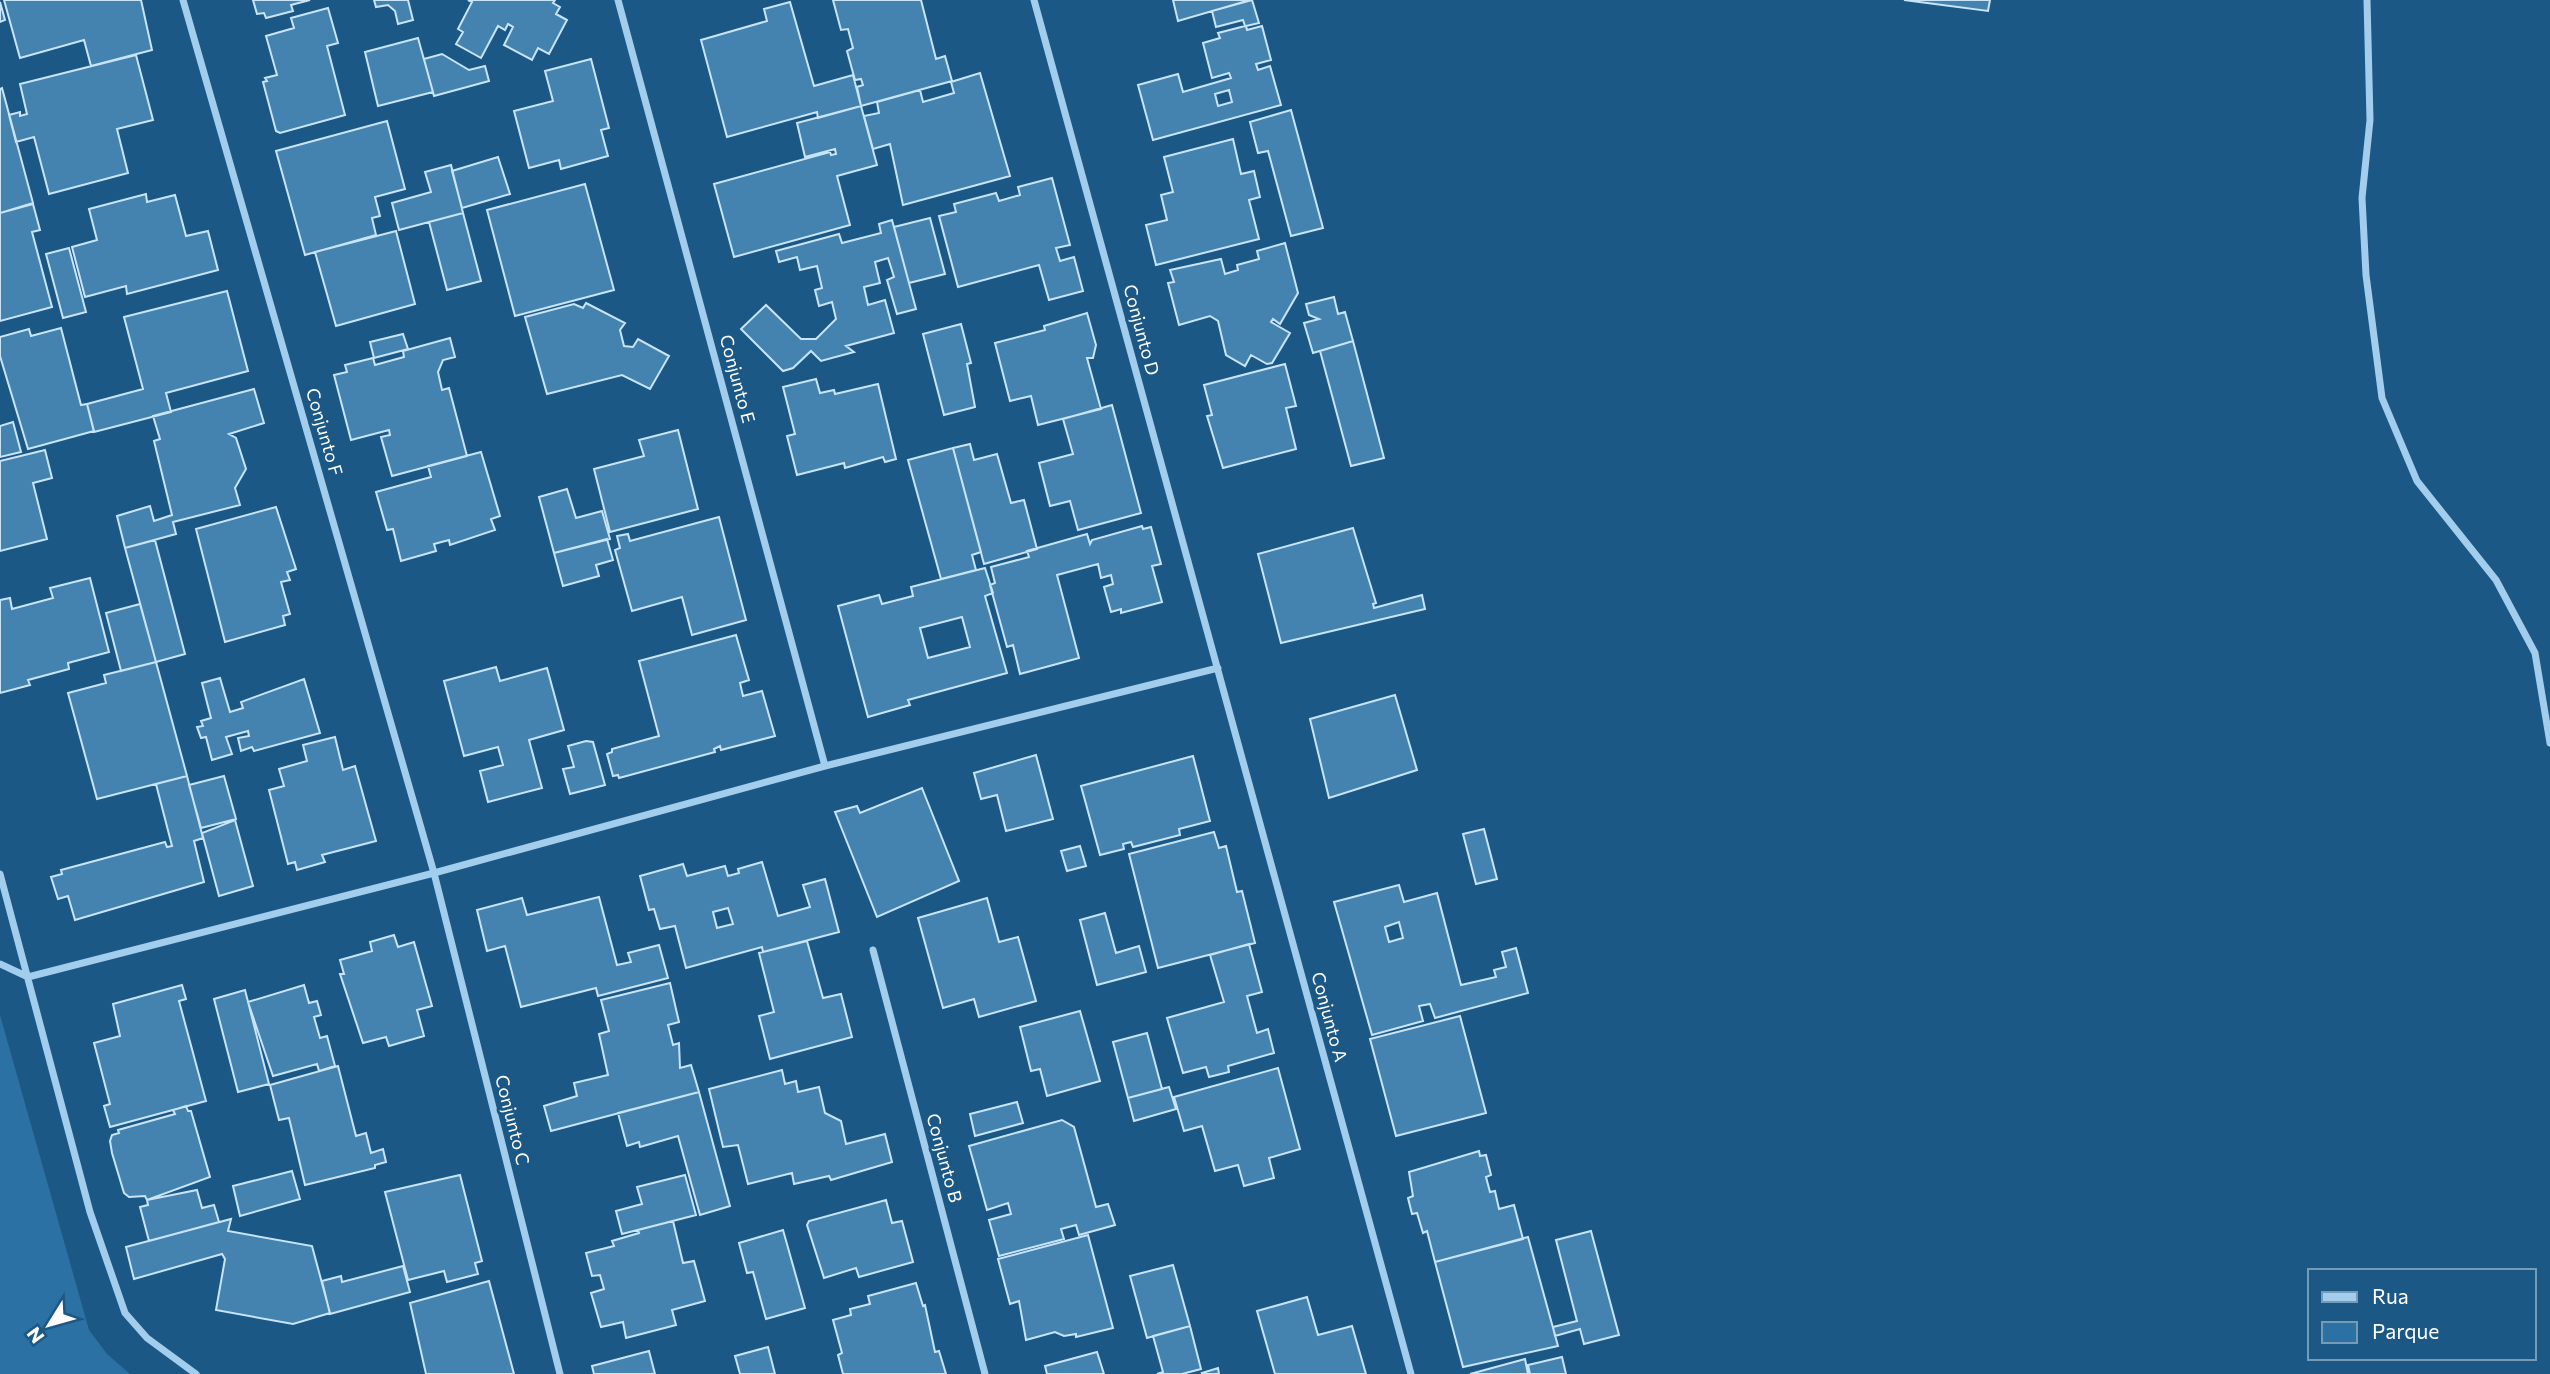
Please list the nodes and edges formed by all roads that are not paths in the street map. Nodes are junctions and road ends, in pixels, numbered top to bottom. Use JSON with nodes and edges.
{"nodes":[{"id":1,"x":183,"y":0,"type":"edge"},
{"id":2,"x":618,"y":0,"type":"edge"},
{"id":3,"x":1034,"y":0,"type":"edge"},
{"id":4,"x":2367,"y":0,"type":"edge"},
{"id":5,"x":1218,"y":668,"type":"junction"},
{"id":6,"x":2550,"y":743,"type":"edge"},
{"id":7,"x":825,"y":766,"type":"junction"},
{"id":8,"x":433,"y":873,"type":"junction"},
{"id":9,"x":0,"y":874,"type":"edge"},
{"id":10,"x":873,"y":950,"type":"dead end"},
{"id":11,"x":0,"y":964,"type":"edge"},
{"id":12,"x":29,"y":977,"type":"junction"},
{"id":13,"x":196,"y":1374,"type":"edge"},
{"id":14,"x":560,"y":1374,"type":"edge"},
{"id":15,"x":985,"y":1374,"type":"edge"},
{"id":16,"x":1411,"y":1374,"type":"edge"}],
"edges":[{"from":1,"to":8,"type":"street","name":"Conjunto F"},
{"from":2,"to":7,"type":"street","name":"Conjunto E"},
{"from":3,"to":5,"type":"street","name":"Conjunto D"},
{"from":4,"to":6,"type":"street"},
{"from":5,"to":7,"type":"street"},
{"from":5,"to":16,"type":"street","name":"Conjunto A"},
{"from":7,"to":8,"type":"street"},
{"from":8,"to":12,"type":"street"},
{"from":8,"to":14,"type":"street","name":"Conjunto C"},
{"from":9,"to":12,"type":"street"},
{"from":10,"to":15,"type":"street","name":"Conjunto B"},
{"from":11,"to":12,"type":"street"},
{"from":12,"to":13,"type":"street"}]}
